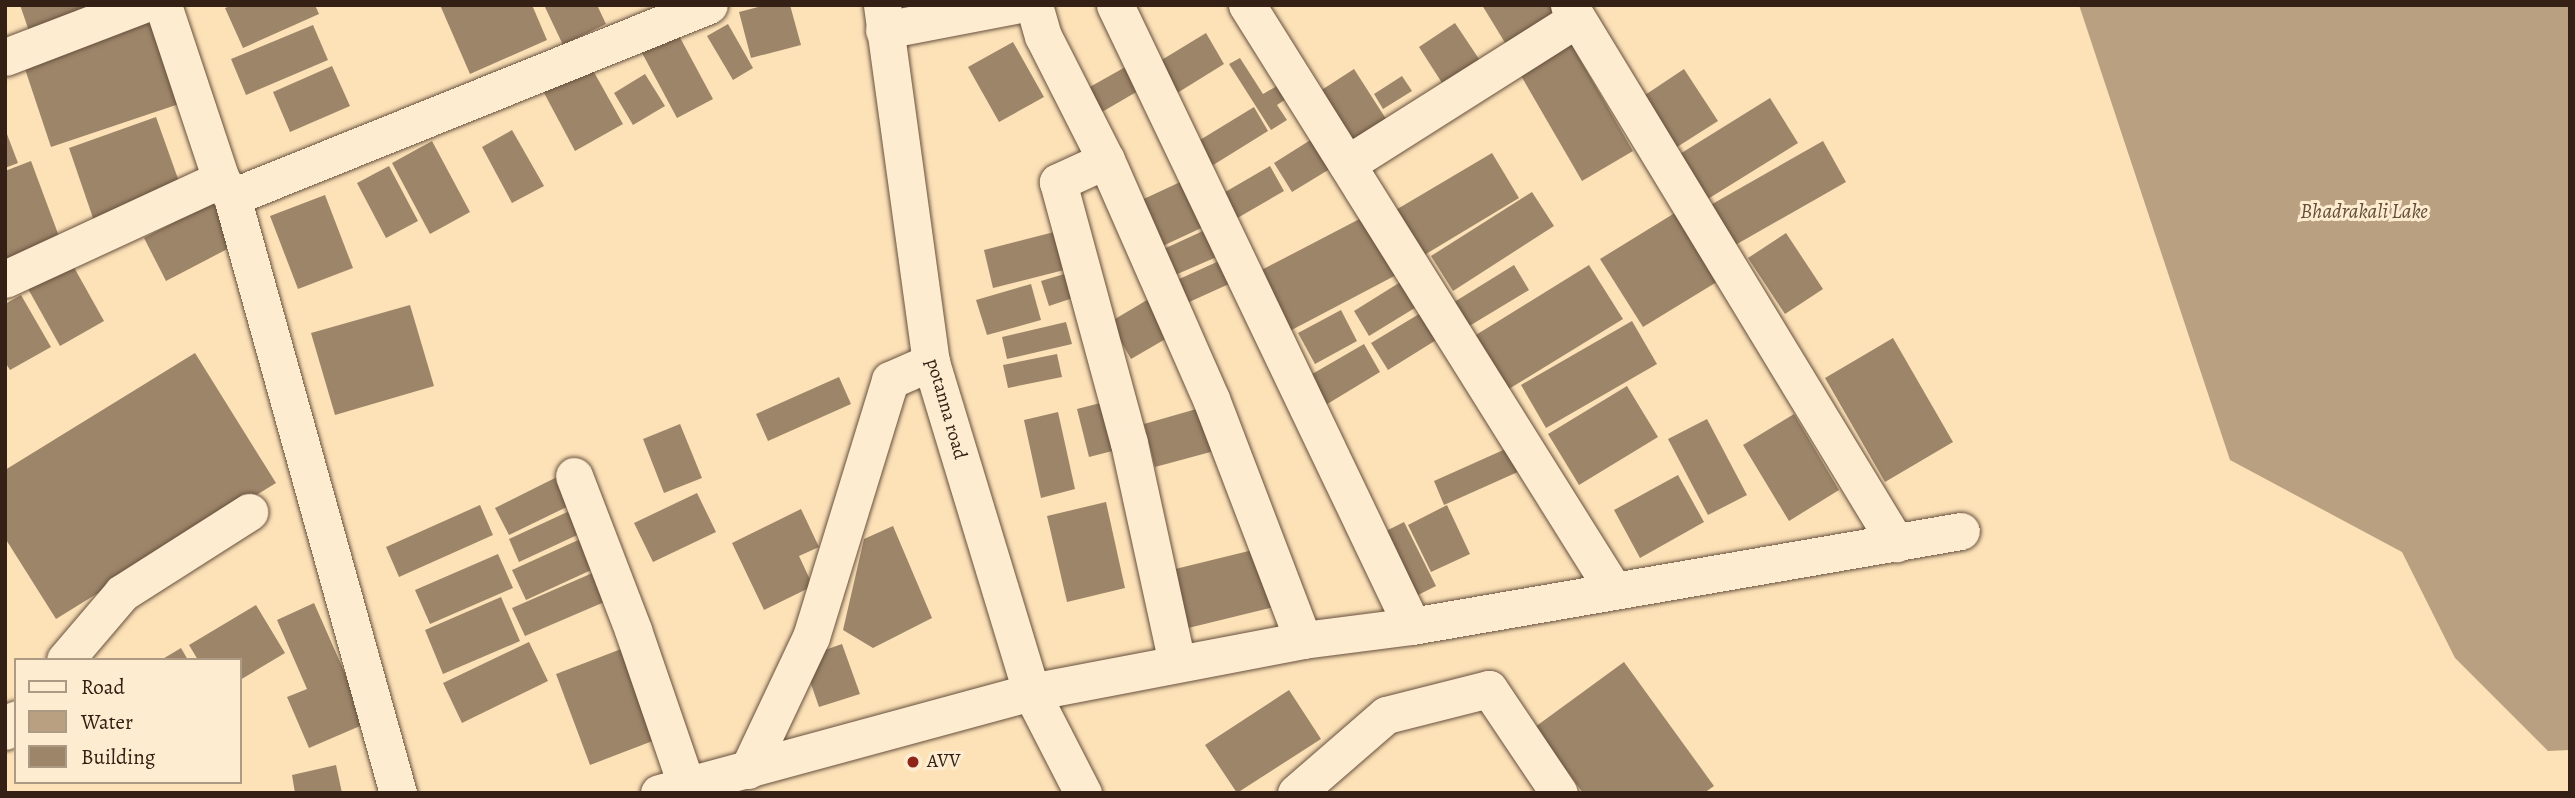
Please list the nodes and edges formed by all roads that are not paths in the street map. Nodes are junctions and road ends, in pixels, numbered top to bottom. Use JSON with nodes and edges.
{"nodes":[{"id":1,"x":141,"y":5,"type":"edge"},
{"id":2,"x":163,"y":5,"type":"edge"},
{"id":3,"x":709,"y":5,"type":"edge"},
{"id":4,"x":1015,"y":5,"type":"edge"},
{"id":5,"x":1034,"y":5,"type":"edge"},
{"id":6,"x":1115,"y":5,"type":"edge"},
{"id":7,"x":1247,"y":5,"type":"edge"},
{"id":8,"x":1572,"y":12,"type":"edge"},
{"id":9,"x":883,"y":18,"type":"edge"},
{"id":10,"x":5,"y":57,"type":"edge"},
{"id":11,"x":1106,"y":160,"type":"junction"},
{"id":12,"x":1347,"y":164,"type":"junction"},
{"id":13,"x":226,"y":188,"type":"junction"},
{"id":14,"x":5,"y":279,"type":"edge"},
{"id":15,"x":931,"y":362,"type":"junction"},
{"id":16,"x":574,"y":475,"type":"dead end"},
{"id":17,"x":249,"y":512,"type":"dead end"},
{"id":18,"x":1961,"y":531,"type":"dead end"},
{"id":19,"x":1895,"y":543,"type":"junction"},
{"id":20,"x":1614,"y":592,"type":"junction"},
{"id":21,"x":1412,"y":626,"type":"junction"},
{"id":22,"x":1303,"y":640,"type":"junction"},
{"id":23,"x":67,"y":658,"type":"edge"},
{"id":24,"x":1178,"y":663,"type":"junction"},
{"id":25,"x":1031,"y":692,"type":"junction"},
{"id":26,"x":748,"y":770,"type":"junction"},
{"id":27,"x":673,"y":790,"type":"edge"},
{"id":28,"x":398,"y":793,"type":"edge"},
{"id":29,"x":1083,"y":793,"type":"edge"},
{"id":30,"x":1296,"y":793,"type":"edge"},
{"id":31,"x":1559,"y":793,"type":"edge"}],
"edges":[{"from":1,"to":10,"type":"street"},
{"from":2,"to":13,"type":"street"},
{"from":3,"to":13,"type":"street"},
{"from":4,"to":9,"type":"street"},
{"from":5,"to":11,"type":"street"},
{"from":6,"to":21,"type":"street"},
{"from":7,"to":12,"type":"street"},
{"from":8,"to":12,"type":"street"},
{"from":8,"to":19,"type":"street"},
{"from":9,"to":15,"type":"street","name":"potanna road"},
{"from":11,"to":22,"type":"street"},
{"from":11,"to":24,"type":"street"},
{"from":12,"to":20,"type":"street"},
{"from":13,"to":14,"type":"street"},
{"from":13,"to":28,"type":"street"},
{"from":15,"to":25,"type":"street","name":"potanna road"},
{"from":15,"to":26,"type":"street"},
{"from":16,"to":27,"type":"street"},
{"from":17,"to":23,"type":"street"},
{"from":18,"to":19,"type":"street"},
{"from":19,"to":20,"type":"street"},
{"from":20,"to":21,"type":"street"},
{"from":21,"to":22,"type":"street"},
{"from":22,"to":24,"type":"street"},
{"from":24,"to":25,"type":"street"},
{"from":25,"to":26,"type":"street"},
{"from":25,"to":29,"type":"street","name":"potanna road"},
{"from":26,"to":27,"type":"street"},
{"from":30,"to":31,"type":"street"}]}
